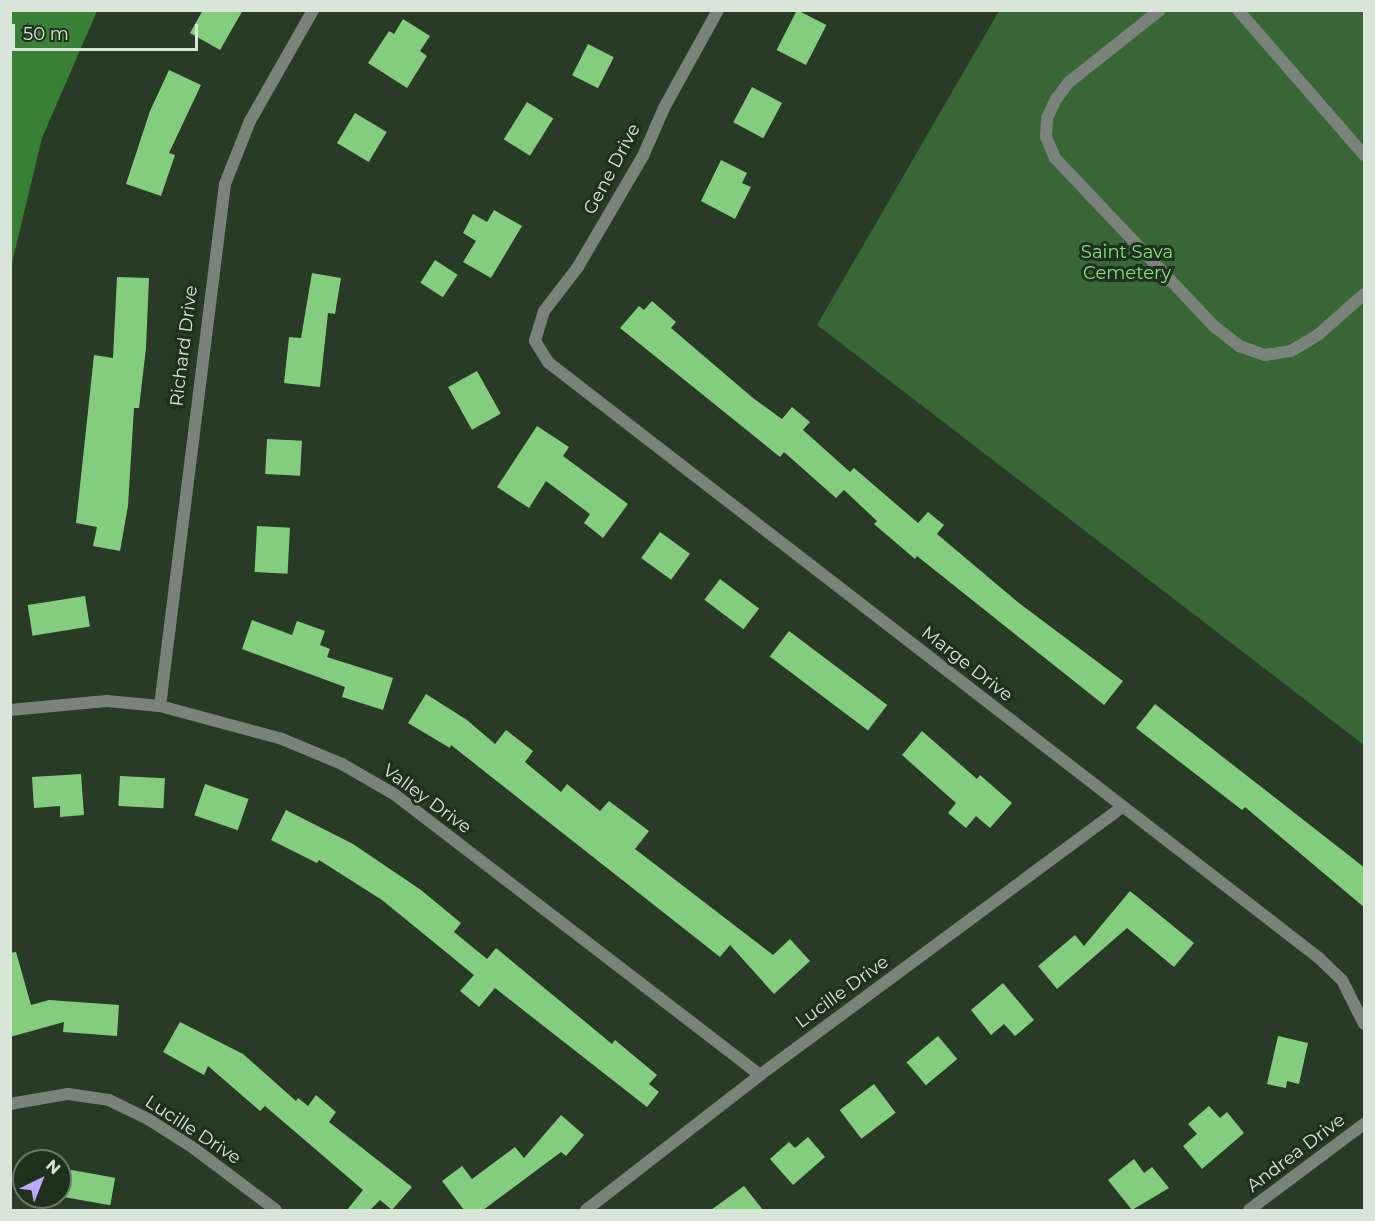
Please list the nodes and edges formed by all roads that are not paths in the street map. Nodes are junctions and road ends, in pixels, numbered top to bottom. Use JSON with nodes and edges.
{"nodes":[{"id":1,"x":313,"y":10,"type":"edge"},
{"id":2,"x":718,"y":10,"type":"edge"},
{"id":3,"x":1160,"y":10,"type":"edge"},
{"id":4,"x":1238,"y":10,"type":"edge"},
{"id":5,"x":1365,"y":155,"type":"edge"},
{"id":6,"x":1365,"y":294,"type":"edge"},
{"id":7,"x":535,"y":341,"type":"joint"},
{"id":8,"x":160,"y":706,"type":"junction"},
{"id":9,"x":10,"y":710,"type":"edge"},
{"id":10,"x":1122,"y":807,"type":"junction"},
{"id":11,"x":1365,"y":1024,"type":"edge"},
{"id":12,"x":760,"y":1075,"type":"junction"},
{"id":13,"x":10,"y":1104,"type":"edge"},
{"id":14,"x":1365,"y":1124,"type":"edge"},
{"id":15,"x":276,"y":1210,"type":"edge"},
{"id":16,"x":586,"y":1210,"type":"edge"},
{"id":17,"x":1250,"y":1210,"type":"edge"}],
"edges":[{"from":1,"to":8,"type":"street","name":"Richard Drive"},
{"from":2,"to":7,"type":"street","name":"Gene Drive"},
{"from":3,"to":6,"type":"street"},
{"from":4,"to":5,"type":"street"},
{"from":7,"to":10,"type":"street","name":"Marge Drive"},
{"from":8,"to":9,"type":"street","name":"Valley Drive"},
{"from":8,"to":12,"type":"street","name":"Valley Drive"},
{"from":10,"to":11,"type":"street","name":"Marge Drive"},
{"from":10,"to":12,"type":"street","name":"Lucille Drive"},
{"from":12,"to":16,"type":"street","name":"Lucille Drive"},
{"from":13,"to":15,"type":"street","name":"Lucille Drive"},
{"from":14,"to":17,"type":"street","name":"Andrea Drive"}]}
